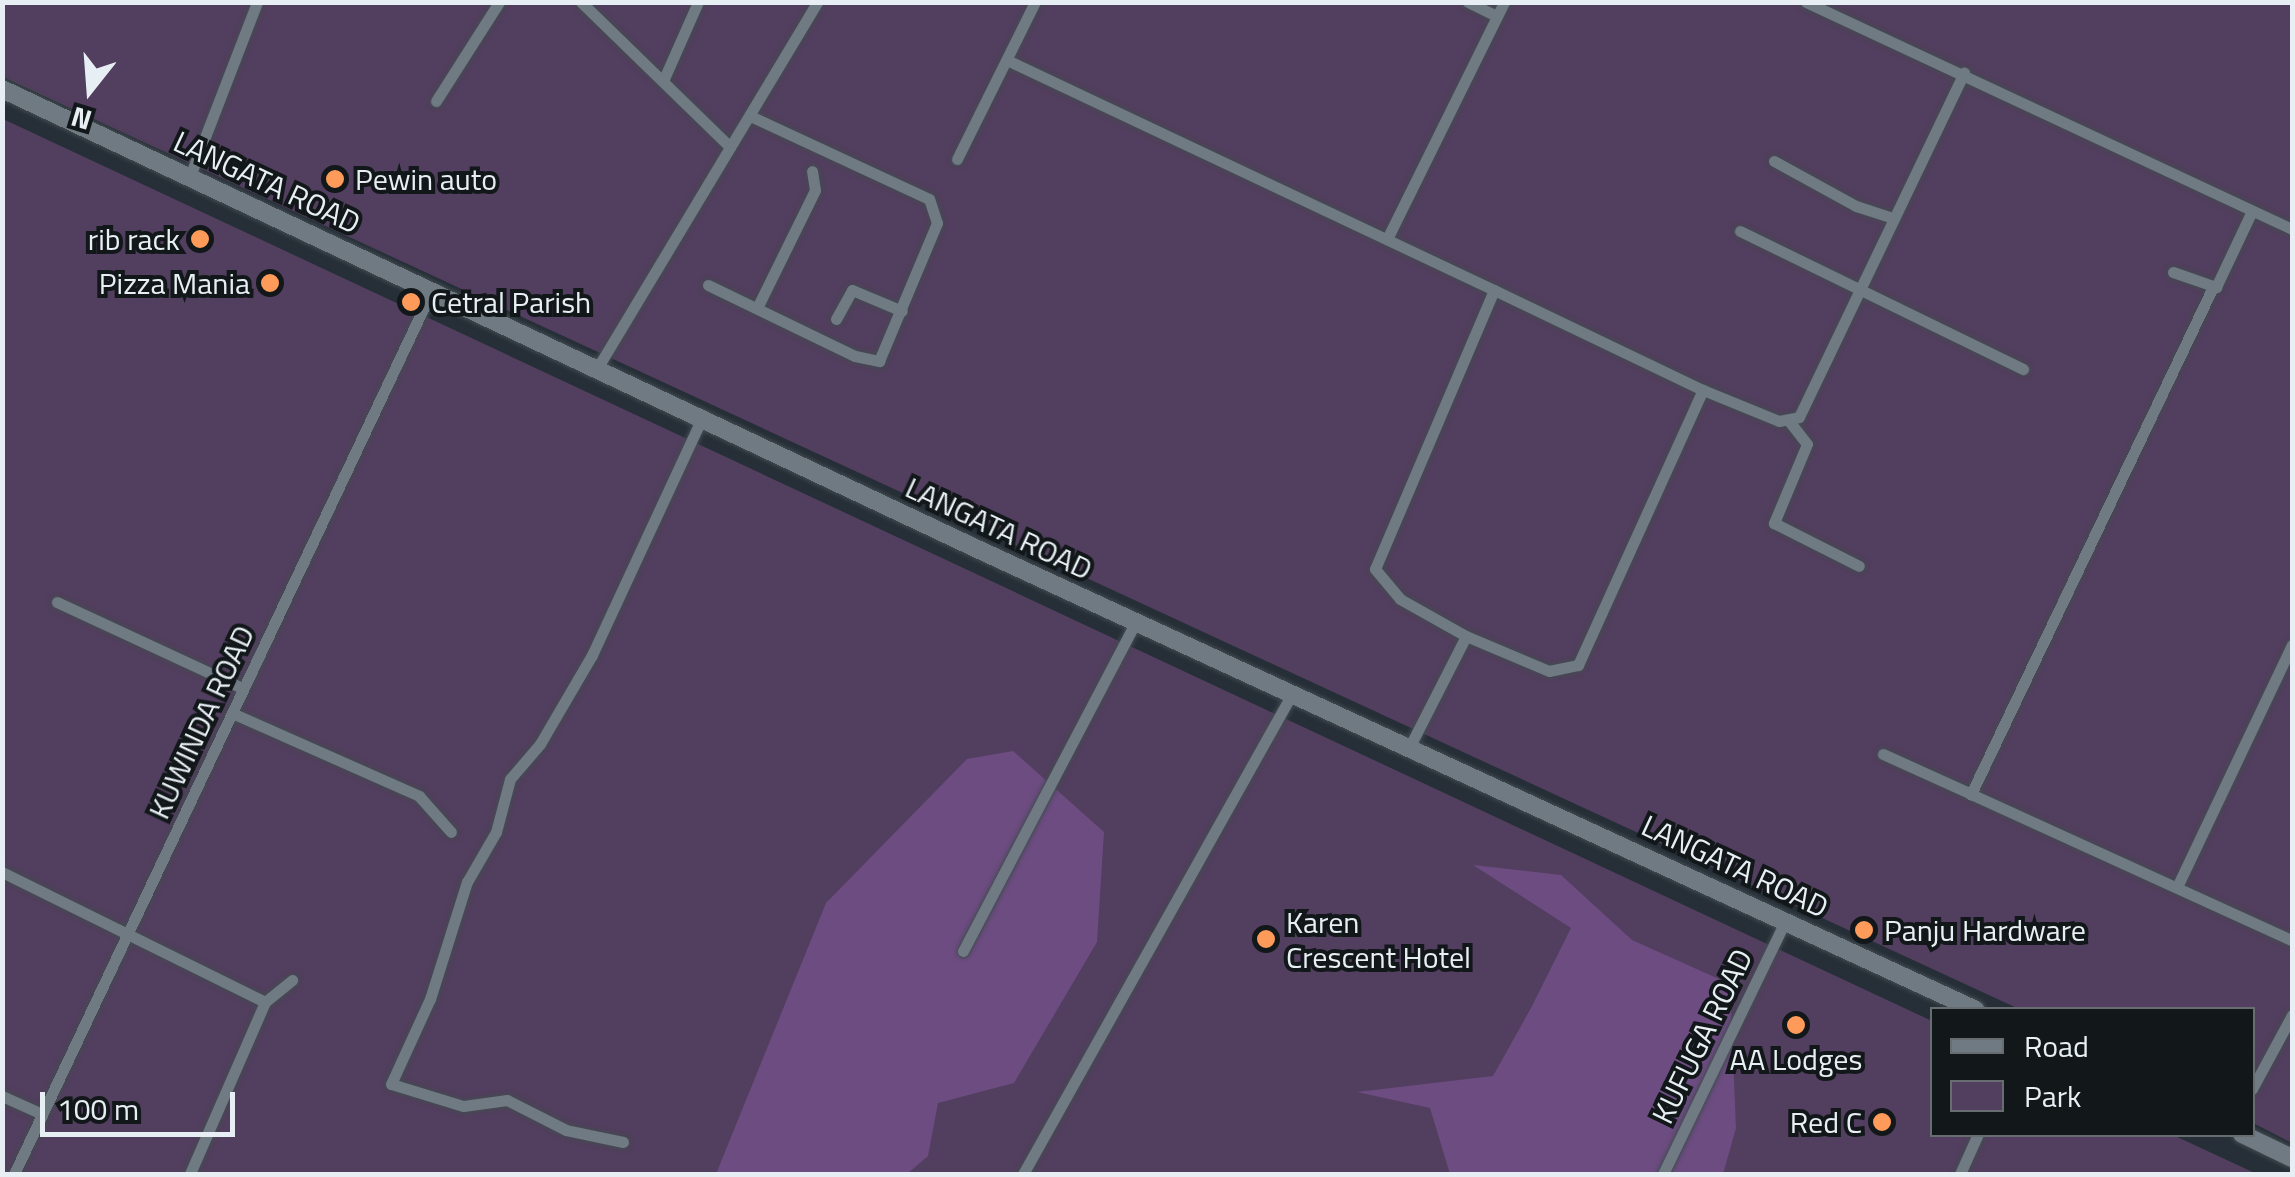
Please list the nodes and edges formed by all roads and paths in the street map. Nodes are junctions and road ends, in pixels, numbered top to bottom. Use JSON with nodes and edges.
{"nodes":[{"id":1,"x":256,"y":2,"type":"edge"},
{"id":2,"x":499,"y":2,"type":"edge"},
{"id":3,"x":581,"y":2,"type":"edge"},
{"id":4,"x":698,"y":2,"type":"edge"},
{"id":5,"x":817,"y":2,"type":"edge"},
{"id":6,"x":1035,"y":2,"type":"edge"},
{"id":7,"x":1468,"y":2,"type":"edge"},
{"id":8,"x":1504,"y":2,"type":"edge"},
{"id":9,"x":1806,"y":2,"type":"edge"},
{"id":10,"x":1497,"y":16,"type":"junction"},
{"id":11,"x":1009,"y":61,"type":"junction"},
{"id":12,"x":1964,"y":72,"type":"junction"},
{"id":13,"x":663,"y":81,"type":"junction"},
{"id":14,"x":2,"y":89,"type":"edge"},
{"id":15,"x":436,"y":101,"type":"dead end"},
{"id":16,"x":750,"y":116,"type":"junction"},
{"id":17,"x":730,"y":147,"type":"junction"},
{"id":18,"x":957,"y":160,"type":"dead end"},
{"id":19,"x":1774,"y":161,"type":"dead end"},
{"id":20,"x":812,"y":171,"type":"dead end"},
{"id":21,"x":190,"y":176,"type":"junction"},
{"id":22,"x":2252,"y":211,"type":"junction"},
{"id":23,"x":1894,"y":218,"type":"junction"},
{"id":24,"x":2292,"y":229,"type":"edge"},
{"id":25,"x":1740,"y":231,"type":"dead end"},
{"id":26,"x":1386,"y":239,"type":"junction"},
{"id":27,"x":2173,"y":272,"type":"dead end"},
{"id":28,"x":708,"y":285,"type":"dead end"},
{"id":29,"x":2212,"y":289,"type":"junction"},
{"id":30,"x":432,"y":290,"type":"junction"},
{"id":31,"x":1494,"y":290,"type":"junction"},
{"id":32,"x":1861,"y":292,"type":"junction"},
{"id":33,"x":757,"y":308,"type":"junction"},
{"id":34,"x":902,"y":311,"type":"junction"},
{"id":35,"x":836,"y":319,"type":"dead end"},
{"id":36,"x":598,"y":367,"type":"junction"},
{"id":37,"x":2023,"y":369,"type":"dead end"},
{"id":38,"x":1703,"y":390,"type":"junction"},
{"id":39,"x":703,"y":416,"type":"junction"},
{"id":40,"x":1789,"y":421,"type":"junction"},
{"id":41,"x":1859,"y":566,"type":"dead end"},
{"id":42,"x":57,"y":602,"type":"dead end"},
{"id":43,"x":1136,"y":622,"type":"junction"},
{"id":44,"x":1466,"y":636,"type":"junction"},
{"id":45,"x":2292,"y":645,"type":"edge"},
{"id":46,"x":242,"y":688,"type":"junction"},
{"id":47,"x":1293,"y":692,"type":"junction"},
{"id":48,"x":232,"y":712,"type":"junction"},
{"id":49,"x":1410,"y":746,"type":"junction"},
{"id":50,"x":1883,"y":754,"type":"dead end"},
{"id":51,"x":1970,"y":794,"type":"junction"},
{"id":52,"x":451,"y":832,"type":"dead end"},
{"id":53,"x":2,"y":872,"type":"edge"},
{"id":54,"x":2177,"y":887,"type":"junction"},
{"id":55,"x":1786,"y":920,"type":"junction"},
{"id":56,"x":128,"y":933,"type":"junction"},
{"id":57,"x":2292,"y":940,"type":"edge"},
{"id":58,"x":963,"y":951,"type":"dead end"},
{"id":59,"x":292,"y":980,"type":"dead end"},
{"id":60,"x":265,"y":1002,"type":"junction"},
{"id":61,"x":1970,"y":1007,"type":"edge"},
{"id":62,"x":2292,"y":1015,"type":"edge"},
{"id":63,"x":2255,"y":1083,"type":"edge"},
{"id":64,"x":2,"y":1096,"type":"edge"},
{"id":65,"x":42,"y":1114,"type":"junction"},
{"id":66,"x":1977,"y":1137,"type":"edge"},
{"id":67,"x":2248,"y":1137,"type":"edge"},
{"id":68,"x":623,"y":1142,"type":"dead end"},
{"id":69,"x":2292,"y":1158,"type":"edge"},
{"id":70,"x":14,"y":1174,"type":"edge"},
{"id":71,"x":190,"y":1174,"type":"edge"},
{"id":72,"x":1024,"y":1174,"type":"edge"},
{"id":73,"x":1663,"y":1174,"type":"edge"},
{"id":74,"x":1960,"y":1174,"type":"edge"}],
"edges":[{"from":1,"to":21,"type":"street"},
{"from":2,"to":15,"type":"street"},
{"from":3,"to":13,"type":"street"},
{"from":4,"to":13,"type":"street"},
{"from":5,"to":16,"type":"street"},
{"from":6,"to":11,"type":"street"},
{"from":7,"to":10,"type":"street"},
{"from":8,"to":10,"type":"street"},
{"from":9,"to":12,"type":"street"},
{"from":10,"to":26,"type":"street"},
{"from":11,"to":18,"type":"street"},
{"from":11,"to":26,"type":"street"},
{"from":12,"to":22,"type":"street"},
{"from":12,"to":23,"type":"street"},
{"from":13,"to":17,"type":"street"},
{"from":14,"to":21,"type":"main road","name":"LANGATA ROAD"},
{"from":16,"to":17,"type":"street"},
{"from":16,"to":34,"type":"street"},
{"from":17,"to":36,"type":"street"},
{"from":19,"to":23,"type":"street"},
{"from":20,"to":33,"type":"street"},
{"from":21,"to":30,"type":"main road","name":"LANGATA ROAD"},
{"from":22,"to":24,"type":"street"},
{"from":22,"to":29,"type":"street"},
{"from":23,"to":32,"type":"street"},
{"from":25,"to":32,"type":"street"},
{"from":26,"to":31,"type":"street"},
{"from":27,"to":29,"type":"street"},
{"from":28,"to":33,"type":"street"},
{"from":29,"to":51,"type":"street"},
{"from":30,"to":36,"type":"main road","name":"LANGATA ROAD"},
{"from":30,"to":46,"type":"street","name":"KUWINDA ROAD"},
{"from":31,"to":38,"type":"street"},
{"from":31,"to":44,"type":"street"},
{"from":32,"to":37,"type":"street"},
{"from":32,"to":40,"type":"street"},
{"from":33,"to":34,"type":"street"},
{"from":34,"to":35,"type":"street"},
{"from":36,"to":39,"type":"main road","name":"LANGATA ROAD"},
{"from":38,"to":40,"type":"street"},
{"from":38,"to":44,"type":"street"},
{"from":39,"to":43,"type":"main road","name":"LANGATA ROAD"},
{"from":39,"to":68,"type":"street"},
{"from":40,"to":41,"type":"street"},
{"from":42,"to":46,"type":"street"},
{"from":43,"to":47,"type":"main road","name":"LANGATA ROAD"},
{"from":43,"to":58,"type":"street"},
{"from":44,"to":49,"type":"street"},
{"from":45,"to":54,"type":"street"},
{"from":46,"to":48,"type":"street","name":"KUWINDA ROAD"},
{"from":47,"to":49,"type":"main road","name":"LANGATA ROAD"},
{"from":47,"to":72,"type":"street"},
{"from":48,"to":52,"type":"street"},
{"from":48,"to":56,"type":"street","name":"KUWINDA ROAD"},
{"from":49,"to":55,"type":"main road","name":"LANGATA ROAD"},
{"from":50,"to":51,"type":"street"},
{"from":51,"to":54,"type":"street"},
{"from":53,"to":56,"type":"street"},
{"from":54,"to":57,"type":"street"},
{"from":55,"to":61,"type":"main road","name":"LANGATA ROAD"},
{"from":55,"to":73,"type":"street","name":"KUFUGA ROAD"},
{"from":56,"to":60,"type":"street"},
{"from":56,"to":65,"type":"street","name":"KUWINDA ROAD"},
{"from":59,"to":60,"type":"street"},
{"from":60,"to":71,"type":"street"},
{"from":62,"to":63,"type":"street"},
{"from":64,"to":65,"type":"street"},
{"from":65,"to":70,"type":"street","name":"KUWINDA ROAD"},
{"from":66,"to":74,"type":"street"},
{"from":67,"to":69,"type":"main road"}]}
